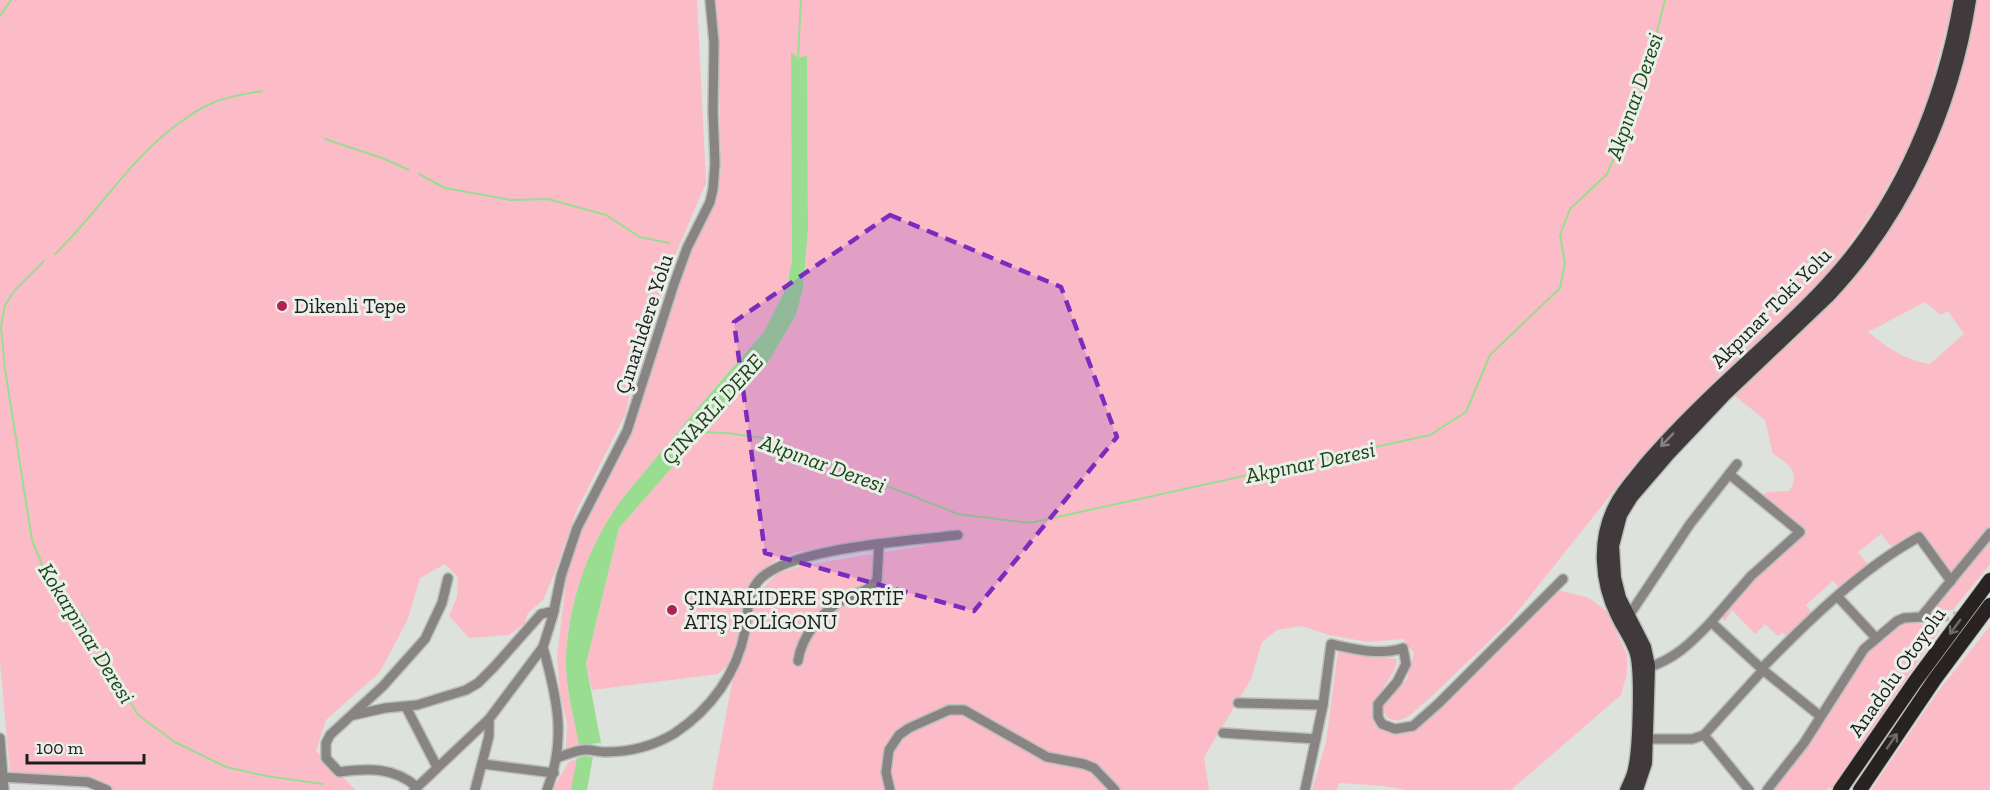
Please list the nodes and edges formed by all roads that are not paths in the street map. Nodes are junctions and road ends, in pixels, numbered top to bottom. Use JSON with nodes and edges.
{"nodes":[{"id":1,"x":710,"y":0,"type":"edge"},
{"id":2,"x":1960,"y":0,"type":"edge"},
{"id":3,"x":1970,"y":0,"type":"edge"},
{"id":4,"x":1737,"y":464,"type":"dead end"},
{"id":5,"x":1729,"y":474,"type":"junction"},
{"id":6,"x":1990,"y":533,"type":"edge"},
{"id":7,"x":958,"y":535,"type":"dead end"},
{"id":8,"x":879,"y":544,"type":"junction"},
{"id":9,"x":448,"y":578,"type":"dead end"},
{"id":10,"x":1563,"y":579,"type":"dead end"},
{"id":11,"x":1990,"y":580,"type":"edge"},
{"id":12,"x":1951,"y":581,"type":"junction"},
{"id":13,"x":1838,"y":597,"type":"junction"},
{"id":14,"x":1990,"y":604,"type":"edge"},
{"id":15,"x":554,"y":612,"type":"junction"},
{"id":16,"x":1921,"y":617,"type":"junction"},
{"id":17,"x":1940,"y":618,"type":"tunnel mouth"},
{"id":18,"x":1624,"y":620,"type":"junction"},
{"id":19,"x":1711,"y":622,"type":"junction"},
{"id":20,"x":1876,"y":638,"type":"junction"},
{"id":21,"x":543,"y":647,"type":"junction"},
{"id":22,"x":798,"y":661,"type":"dead end"},
{"id":23,"x":1643,"y":669,"type":"junction"},
{"id":24,"x":1762,"y":669,"type":"junction"},
{"id":25,"x":1238,"y":703,"type":"dead end"},
{"id":26,"x":1323,"y":705,"type":"junction"},
{"id":27,"x":406,"y":707,"type":"junction"},
{"id":28,"x":1820,"y":716,"type":"junction"},
{"id":29,"x":348,"y":717,"type":"junction"},
{"id":30,"x":489,"y":719,"type":"junction"},
{"id":31,"x":1223,"y":734,"type":"dead end"},
{"id":32,"x":1704,"y":735,"type":"junction"},
{"id":33,"x":0,"y":738,"type":"edge"},
{"id":34,"x":1316,"y":738,"type":"junction"},
{"id":35,"x":1647,"y":739,"type":"junction"},
{"id":36,"x":557,"y":758,"type":"junction"},
{"id":37,"x":483,"y":764,"type":"junction"},
{"id":38,"x":437,"y":766,"type":"junction"},
{"id":39,"x":554,"y":773,"type":"junction"},
{"id":40,"x":2,"y":777,"type":"edge"},
{"id":41,"x":416,"y":788,"type":"edge"},
{"id":42,"x":4,"y":790,"type":"edge"},
{"id":43,"x":107,"y":790,"type":"edge"},
{"id":44,"x":475,"y":790,"type":"edge"},
{"id":45,"x":547,"y":790,"type":"edge"},
{"id":46,"x":890,"y":790,"type":"edge"},
{"id":47,"x":1115,"y":790,"type":"edge"},
{"id":48,"x":1305,"y":790,"type":"edge"},
{"id":49,"x":1626,"y":790,"type":"edge"},
{"id":50,"x":1637,"y":790,"type":"edge"},
{"id":51,"x":1749,"y":790,"type":"edge"},
{"id":52,"x":1767,"y":790,"type":"edge"},
{"id":53,"x":1840,"y":790,"type":"edge"},
{"id":54,"x":1860,"y":790,"type":"edge"}],
"edges":[{"from":1,"to":15,"type":"street","name":"Çınarlıdere Yolu"},
{"from":2,"to":18,"type":"main road","name":"Akpınar Toki Yolu","one_way":true},
{"from":3,"to":18,"type":"main road","name":"Akpınar Toki Yolu"},
{"from":4,"to":5,"type":"street"},
{"from":5,"to":18,"type":"street"},
{"from":5,"to":19,"type":"street"},
{"from":6,"to":12,"type":"street"},
{"from":7,"to":8,"type":"street"},
{"from":8,"to":22,"type":"street"},
{"from":8,"to":36,"type":"street"},
{"from":9,"to":29,"type":"street"},
{"from":10,"to":26,"type":"street"},
{"from":11,"to":53,"type":"highway","name":"Anadolu Otoyolu","one_way":true},
{"from":12,"to":13,"type":"street"},
{"from":12,"to":16,"type":"street"},
{"from":13,"to":20,"type":"street"},
{"from":13,"to":24,"type":"street"},
{"from":54,"to":14,"type":"highway","name":"Anadolu Otoyolu","one_way":true},
{"from":15,"to":21,"type":"street","name":"Çınarlıdere Yolu"},
{"from":15,"to":27,"type":"street"},
{"from":16,"to":17,"type":"street"},
{"from":16,"to":20,"type":"street"},
{"from":18,"to":23,"type":"main road"},
{"from":19,"to":23,"type":"street"},
{"from":19,"to":24,"type":"street"},
{"from":20,"to":28,"type":"street"},
{"from":21,"to":30,"type":"street"},
{"from":21,"to":36,"type":"street"},
{"from":23,"to":35,"type":"main road"},
{"from":23,"to":49,"type":"main road"},
{"from":24,"to":28,"type":"street"},
{"from":24,"to":32,"type":"street"},
{"from":25,"to":26,"type":"street"},
{"from":26,"to":34,"type":"street"},
{"from":27,"to":29,"type":"street"},
{"from":27,"to":38,"type":"street"},
{"from":28,"to":52,"type":"street"},
{"from":29,"to":41,"type":"street"},
{"from":30,"to":37,"type":"street"},
{"from":30,"to":38,"type":"street"},
{"from":31,"to":34,"type":"street"},
{"from":32,"to":35,"type":"street"},
{"from":32,"to":51,"type":"street"},
{"from":33,"to":40,"type":"street"},
{"from":34,"to":48,"type":"street"},
{"from":35,"to":50,"type":"main road"},
{"from":36,"to":39,"type":"street"},
{"from":37,"to":39,"type":"street"},
{"from":37,"to":44,"type":"street"},
{"from":38,"to":41,"type":"street"},
{"from":39,"to":45,"type":"street"},
{"from":40,"to":42,"type":"street"},
{"from":40,"to":43,"type":"street"},
{"from":46,"to":47,"type":"street"}]}
